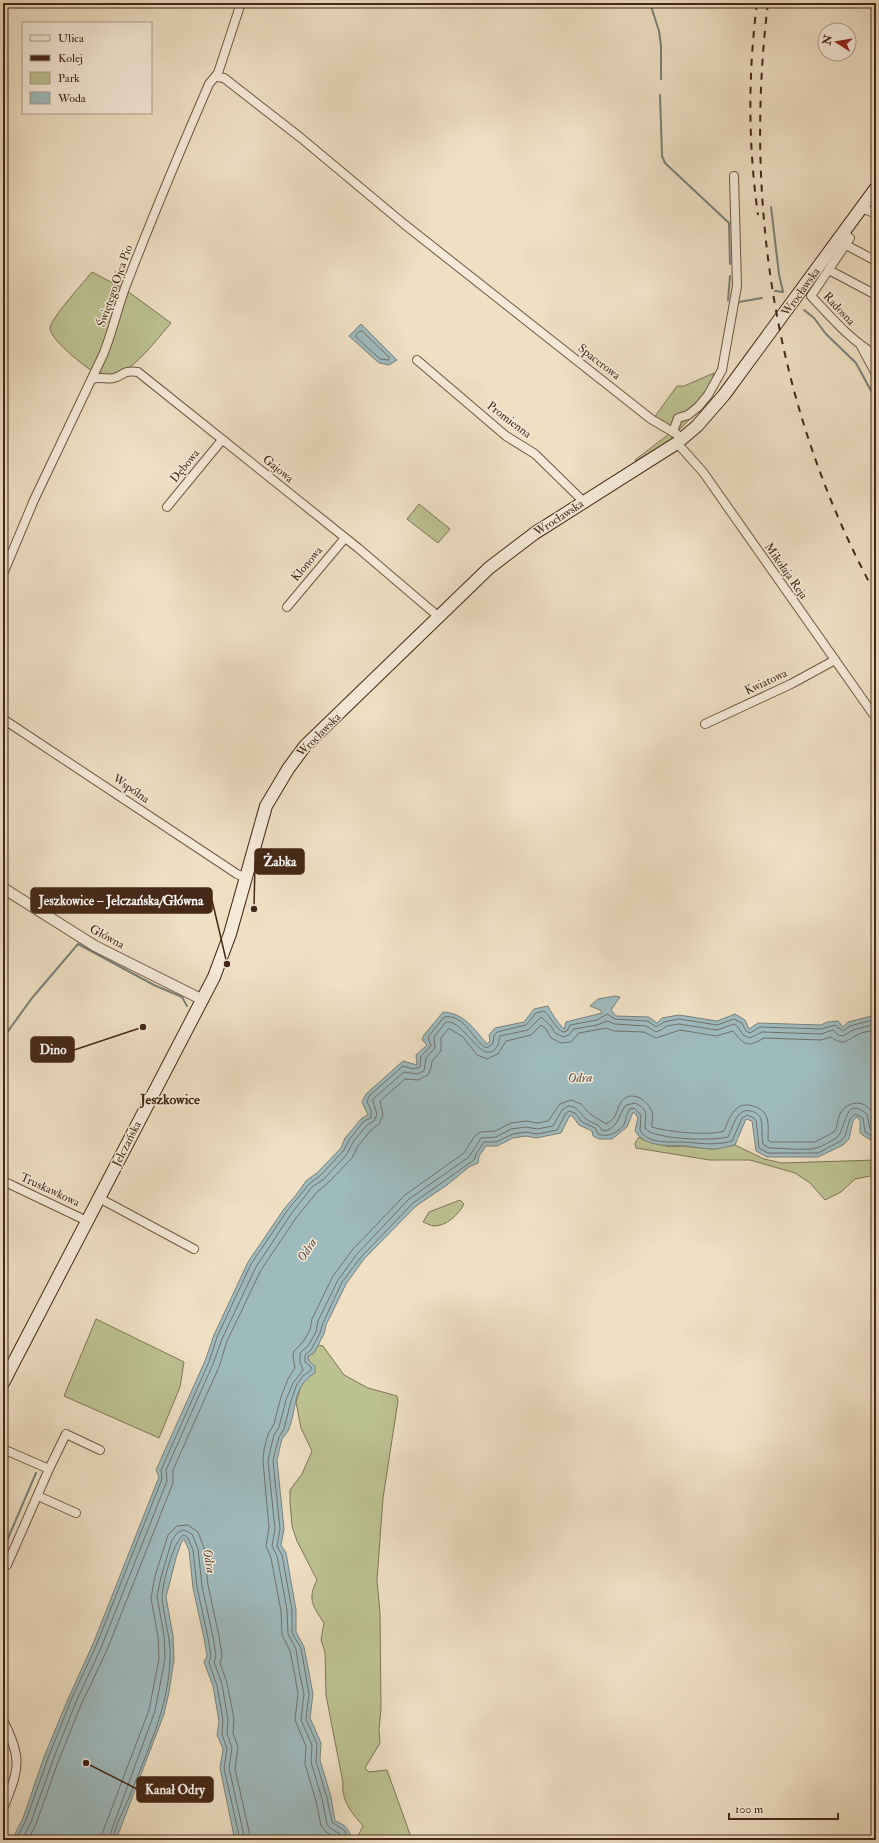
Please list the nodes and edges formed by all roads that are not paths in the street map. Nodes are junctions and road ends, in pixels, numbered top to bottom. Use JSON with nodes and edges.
{"nodes":[{"id":1,"x":241,"y":3,"type":"edge"},
{"id":2,"x":217,"y":77,"type":"junction"},
{"id":3,"x":734,"y":176,"type":"dead end"},
{"id":4,"x":876,"y":188,"type":"edge"},
{"id":5,"x":862,"y":208,"type":"junction"},
{"id":6,"x":876,"y":214,"type":"edge"},
{"id":7,"x":843,"y":233,"type":"junction"},
{"id":8,"x":846,"y":245,"type":"junction"},
{"id":9,"x":876,"y":261,"type":"edge"},
{"id":10,"x":829,"y":270,"type":"junction"},
{"id":11,"x":876,"y":295,"type":"edge"},
{"id":12,"x":861,"y":346,"type":"junction"},
{"id":13,"x":876,"y":355,"type":"edge"},
{"id":14,"x":417,"y":360,"type":"dead end"},
{"id":15,"x":876,"y":374,"type":"edge"},
{"id":16,"x":92,"y":379,"type":"junction"},
{"id":17,"x":678,"y":437,"type":"junction"},
{"id":18,"x":222,"y":440,"type":"junction"},
{"id":19,"x":584,"y":502,"type":"junction"},
{"id":20,"x":167,"y":508,"type":"dead end"},
{"id":21,"x":345,"y":538,"type":"junction"},
{"id":22,"x":3,"y":574,"type":"edge"},
{"id":23,"x":287,"y":607,"type":"dead end"},
{"id":24,"x":439,"y":617,"type":"junction"},
{"id":25,"x":835,"y":660,"type":"junction"},
{"id":26,"x":874,"y":714,"type":"dead end"},
{"id":27,"x":3,"y":719,"type":"edge"},
{"id":28,"x":705,"y":724,"type":"dead end"},
{"id":29,"x":252,"y":855,"type":"joint"},
{"id":30,"x":246,"y":878,"type":"junction"},
{"id":31,"x":3,"y":888,"type":"edge"},
{"id":32,"x":203,"y":1000,"type":"junction"},
{"id":33,"x":3,"y":1181,"type":"edge"},
{"id":34,"x":99,"y":1198,"type":"junction"},
{"id":35,"x":87,"y":1221,"type":"junction"},
{"id":36,"x":194,"y":1249,"type":"dead end"},
{"id":37,"x":4,"y":1380,"type":"edge"},
{"id":38,"x":3,"y":1448,"type":"edge"},
{"id":39,"x":100,"y":1450,"type":"dead end"},
{"id":40,"x":49,"y":1469,"type":"junction"},
{"id":41,"x":38,"y":1496,"type":"junction"},
{"id":42,"x":76,"y":1513,"type":"dead end"},
{"id":43,"x":7,"y":1565,"type":"dead end"},
{"id":44,"x":3,"y":1720,"type":"edge"},
{"id":45,"x":3,"y":1809,"type":"edge"}],
"edges":[{"from":1,"to":2,"type":"street","name":"Świętego Ojca Pio"},
{"from":2,"to":16,"type":"street","name":"Świętego Ojca Pio"},
{"from":2,"to":17,"type":"street","name":"Spacerowa"},
{"from":3,"to":17,"type":"street"},
{"from":4,"to":5,"type":"main road","name":"Wrocławska"},
{"from":5,"to":6,"type":"street"},
{"from":5,"to":7,"type":"main road","name":"Wrocławska"},
{"from":7,"to":8,"type":"street"},
{"from":7,"to":17,"type":"main road","name":"Wrocławska"},
{"from":8,"to":9,"type":"street"},
{"from":8,"to":10,"type":"street","name":"Radosna"},
{"from":10,"to":11,"type":"street"},
{"from":10,"to":12,"type":"street","name":"Radosna"},
{"from":12,"to":13,"type":"street","name":"Radosna"},
{"from":12,"to":15,"type":"street"},
{"from":14,"to":19,"type":"street","name":"Promienna"},
{"from":16,"to":18,"type":"street","name":"Gajowa"},
{"from":16,"to":22,"type":"street","name":"Świętego Ojca Pio"},
{"from":17,"to":19,"type":"main road","name":"Wrocławska"},
{"from":17,"to":25,"type":"street","name":"Mikołaja Reja"},
{"from":18,"to":20,"type":"street","name":"Dębowa"},
{"from":18,"to":21,"type":"street","name":"Gajowa"},
{"from":19,"to":24,"type":"main road","name":"Wrocławska"},
{"from":21,"to":23,"type":"street","name":"Klonowa"},
{"from":21,"to":24,"type":"street","name":"Gajowa"},
{"from":24,"to":29,"type":"main road","name":"Wrocławska"},
{"from":25,"to":26,"type":"street","name":"Mikołaja Reja"},
{"from":25,"to":28,"type":"street","name":"Kwiatowa"},
{"from":27,"to":30,"type":"street","name":"Wspólna"},
{"from":29,"to":30,"type":"main road","name":"Jelczańska"},
{"from":30,"to":32,"type":"main road","name":"Jelczańska"},
{"from":31,"to":32,"type":"street","name":"Główna"},
{"from":32,"to":34,"type":"main road","name":"Jelczańska"},
{"from":33,"to":35,"type":"street","name":"Truskawkowa"},
{"from":34,"to":35,"type":"main road","name":"Jelczańska"},
{"from":34,"to":36,"type":"street"},
{"from":35,"to":37,"type":"main road","name":"Jelczańska"},
{"from":38,"to":40,"type":"street"},
{"from":39,"to":40,"type":"street"},
{"from":40,"to":41,"type":"street"},
{"from":41,"to":42,"type":"street"},
{"from":41,"to":43,"type":"street"},
{"from":44,"to":45,"type":"street"}]}
